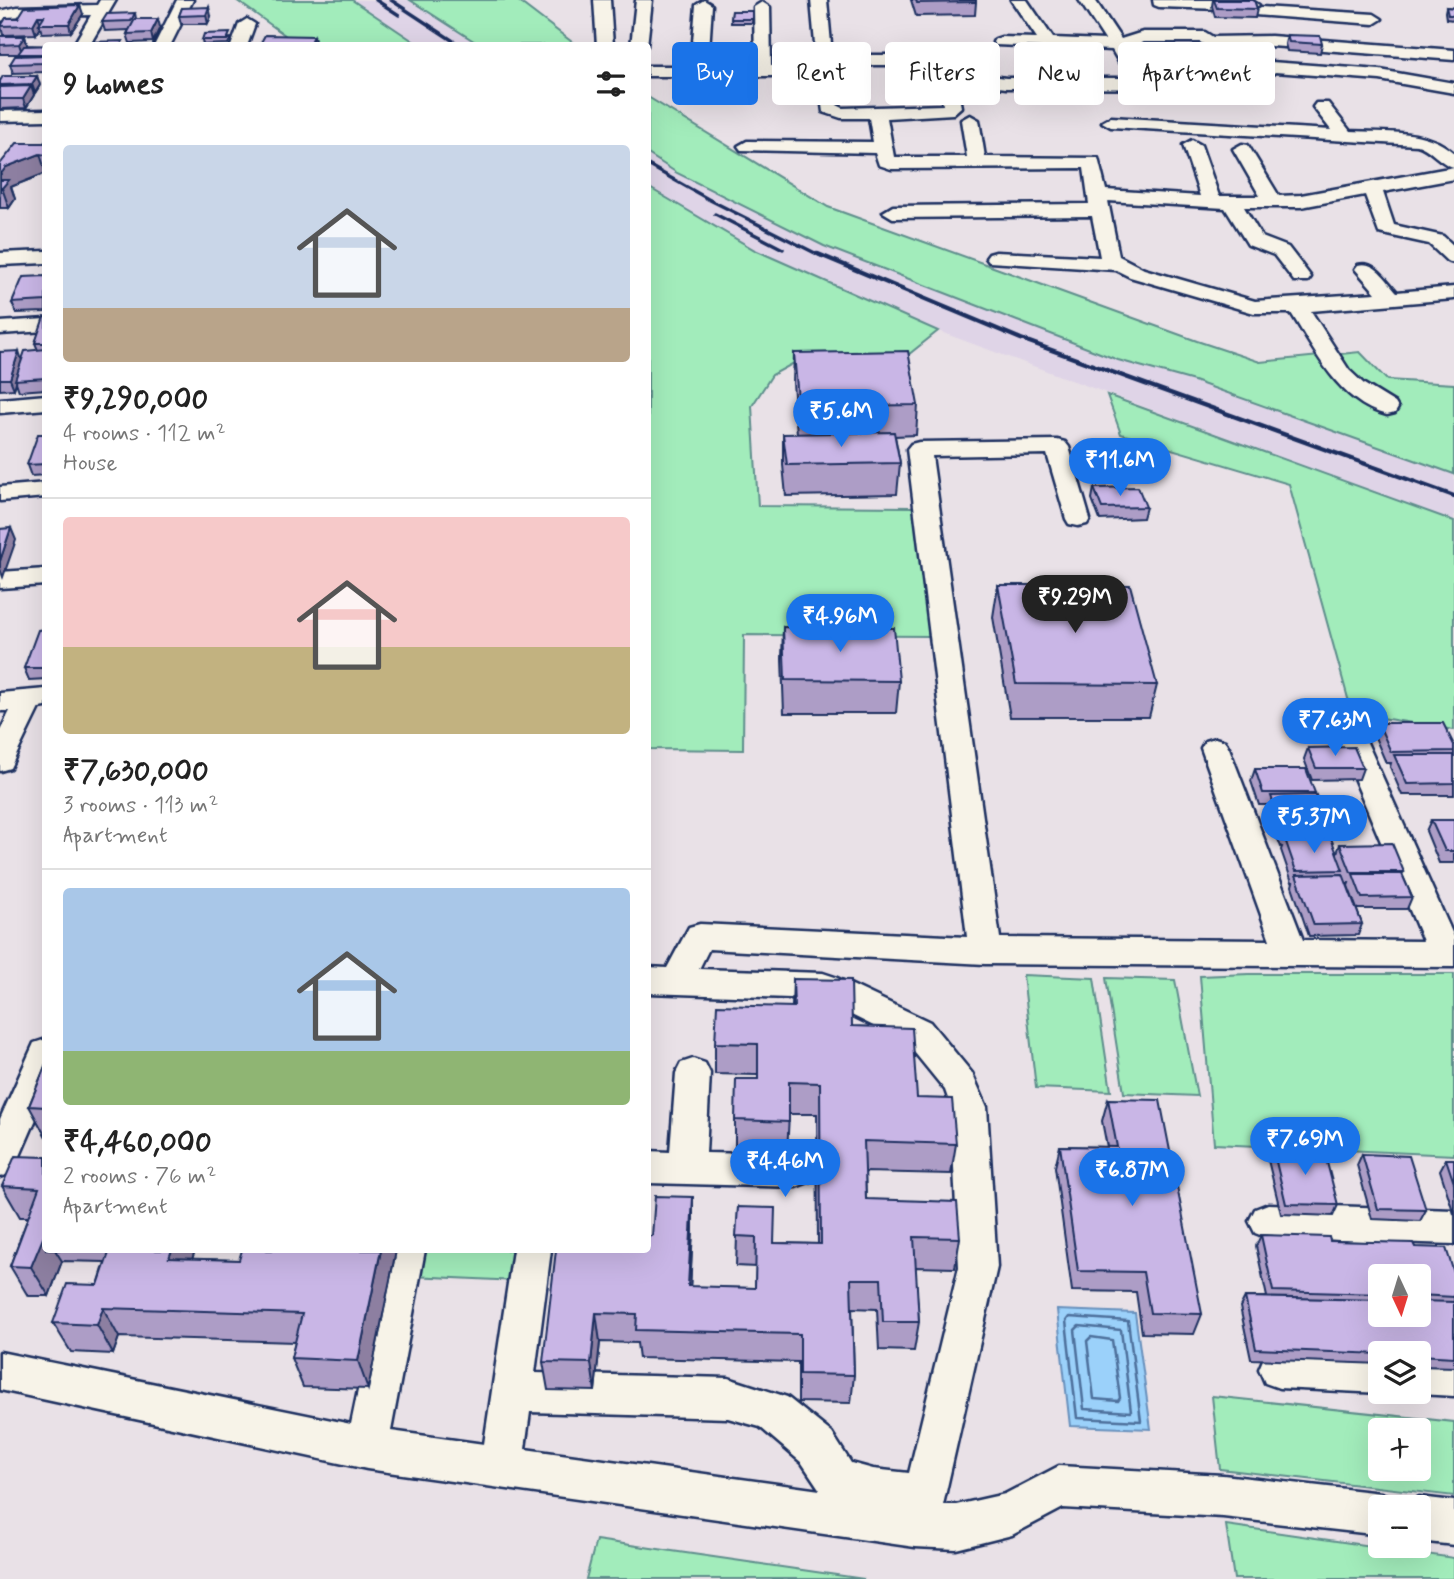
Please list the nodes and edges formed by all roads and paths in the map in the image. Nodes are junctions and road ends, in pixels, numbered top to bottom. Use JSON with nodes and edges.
{"nodes":[{"id":1,"x":185,"y":0,"type":"edge"},
{"id":2,"x":601,"y":0,"type":"edge"},
{"id":3,"x":643,"y":0,"type":"edge"},
{"id":4,"x":819,"y":0,"type":"edge"},
{"id":5,"x":1019,"y":0,"type":"edge"},
{"id":6,"x":1087,"y":0,"type":"edge"},
{"id":7,"x":1159,"y":2,"type":"edge"},
{"id":8,"x":105,"y":5,"type":"edge"},
{"id":9,"x":704,"y":5,"type":"dead end"},
{"id":10,"x":1259,"y":5,"type":"edge"},
{"id":11,"x":762,"y":7,"type":"dead end"},
{"id":12,"x":0,"y":16,"type":"edge"},
{"id":13,"x":1374,"y":19,"type":"dead end"},
{"id":14,"x":247,"y":24,"type":"dead end"},
{"id":15,"x":1410,"y":35,"type":"dead end"},
{"id":16,"x":1454,"y":39,"type":"edge"},
{"id":17,"x":1271,"y":41,"type":"junction"},
{"id":18,"x":83,"y":42,"type":"edge"},
{"id":19,"x":164,"y":42,"type":"edge"},
{"id":20,"x":240,"y":42,"type":"edge"},
{"id":21,"x":605,"y":42,"type":"edge"},
{"id":22,"x":639,"y":42,"type":"edge"},
{"id":23,"x":701,"y":42,"type":"edge"},
{"id":24,"x":822,"y":42,"type":"edge"},
{"id":25,"x":1001,"y":42,"type":"dead end"},
{"id":26,"x":1014,"y":42,"type":"edge"},
{"id":27,"x":1047,"y":42,"type":"edge"},
{"id":28,"x":1127,"y":42,"type":"edge"},
{"id":29,"x":1104,"y":45,"type":"edge"},
{"id":30,"x":1118,"y":45,"type":"joint"},
{"id":31,"x":1454,"y":55,"type":"edge"},
{"id":32,"x":1275,"y":66,"type":"edge"},
{"id":33,"x":772,"y":70,"type":"edge"},
{"id":34,"x":651,"y":71,"type":"edge"},
{"id":35,"x":672,"y":71,"type":"edge"},
{"id":36,"x":758,"y":71,"type":"edge"},
{"id":37,"x":763,"y":71,"type":"junction"},
{"id":38,"x":1000,"y":82,"type":"edge"},
{"id":39,"x":1118,"y":84,"type":"edge"},
{"id":40,"x":1454,"y":88,"type":"edge"},
{"id":41,"x":829,"y":105,"type":"edge"},
{"id":42,"x":952,"y":105,"type":"edge"},
{"id":43,"x":1126,"y":105,"type":"edge"},
{"id":44,"x":1322,"y":107,"type":"dead end"},
{"id":45,"x":42,"y":111,"type":"edge"},
{"id":46,"x":877,"y":113,"type":"junction"},
{"id":47,"x":4,"y":120,"type":"edge"},
{"id":48,"x":970,"y":120,"type":"dead end"},
{"id":49,"x":1111,"y":122,"type":"junction"},
{"id":50,"x":1345,"y":136,"type":"junction"},
{"id":51,"x":1192,"y":145,"type":"dead end"},
{"id":52,"x":747,"y":146,"type":"dead end"},
{"id":53,"x":882,"y":148,"type":"junction"},
{"id":54,"x":1242,"y":149,"type":"dead end"},
{"id":55,"x":1092,"y":162,"type":"junction"},
{"id":56,"x":1454,"y":162,"type":"edge"},
{"id":57,"x":977,"y":163,"type":"junction"},
{"id":58,"x":1454,"y":173,"type":"edge"},
{"id":59,"x":1435,"y":177,"type":"junction"},
{"id":60,"x":1372,"y":188,"type":"junction"},
{"id":61,"x":1450,"y":197,"type":"dead end"},
{"id":62,"x":1098,"y":202,"type":"junction"},
{"id":63,"x":1222,"y":202,"type":"junction"},
{"id":64,"x":1273,"y":202,"type":"junction"},
{"id":65,"x":893,"y":212,"type":"dead end"},
{"id":66,"x":42,"y":257,"type":"edge"},
{"id":67,"x":1454,"y":257,"type":"edge"},
{"id":68,"x":996,"y":258,"type":"dead end"},
{"id":69,"x":0,"y":259,"type":"edge"},
{"id":70,"x":1119,"y":264,"type":"junction"},
{"id":71,"x":1365,"y":269,"type":"dead end"},
{"id":72,"x":1301,"y":277,"type":"dead end"},
{"id":73,"x":1454,"y":293,"type":"edge"},
{"id":74,"x":1391,"y":298,"type":"junction"},
{"id":75,"x":1297,"y":306,"type":"junction"},
{"id":76,"x":42,"y":325,"type":"edge"},
{"id":77,"x":0,"y":328,"type":"edge"},
{"id":78,"x":42,"y":402,"type":"edge"},
{"id":79,"x":0,"y":406,"type":"edge"},
{"id":80,"x":1387,"y":408,"type":"dead end"},
{"id":81,"x":42,"y":490,"type":"edge"},
{"id":82,"x":0,"y":494,"type":"edge"},
{"id":83,"x":1078,"y":519,"type":"dead end"},
{"id":84,"x":42,"y":578,"type":"edge"},
{"id":85,"x":0,"y":580,"type":"edge"},
{"id":86,"x":37,"y":699,"type":"edge"},
{"id":87,"x":0,"y":702,"type":"edge"},
{"id":88,"x":1351,"y":738,"type":"dead end"},
{"id":89,"x":1215,"y":748,"type":"dead end"},
{"id":90,"x":0,"y":761,"type":"edge"},
{"id":91,"x":985,"y":951,"type":"junction"},
{"id":92,"x":1291,"y":953,"type":"junction"},
{"id":93,"x":1450,"y":954,"type":"edge"},
{"id":94,"x":662,"y":980,"type":"edge"},
{"id":95,"x":42,"y":1062,"type":"edge"},
{"id":96,"x":693,"y":1073,"type":"dead end"},
{"id":97,"x":0,"y":1161,"type":"edge"},
{"id":98,"x":651,"y":1167,"type":"edge"},
{"id":99,"x":687,"y":1168,"type":"junction"},
{"id":100,"x":796,"y":1171,"type":"dead end"},
{"id":101,"x":1268,"y":1221,"type":"dead end"},
{"id":102,"x":1454,"y":1227,"type":"edge"},
{"id":103,"x":405,"y":1253,"type":"edge"},
{"id":104,"x":532,"y":1253,"type":"edge"},
{"id":105,"x":1279,"y":1369,"type":"dead end"},
{"id":106,"x":0,"y":1371,"type":"edge"},
{"id":107,"x":1368,"y":1373,"type":"edge"},
{"id":108,"x":1431,"y":1376,"type":"edge"},
{"id":109,"x":1454,"y":1377,"type":"edge"},
{"id":110,"x":512,"y":1392,"type":"junction"},
{"id":111,"x":367,"y":1448,"type":"junction"},
{"id":112,"x":502,"y":1466,"type":"junction"},
{"id":113,"x":920,"y":1510,"type":"junction"},
{"id":114,"x":1368,"y":1513,"type":"edge"},
{"id":115,"x":1431,"y":1520,"type":"edge"},
{"id":116,"x":1454,"y":1523,"type":"edge"}],
"edges":[{"from":1,"to":19,"type":"street"},
{"from":2,"to":21,"type":"street"},
{"from":3,"to":22,"type":"street"},
{"from":4,"to":24,"type":"street"},
{"from":5,"to":27,"type":"street"},
{"from":6,"to":30,"type":"street"},
{"from":7,"to":10,"type":"street"},
{"from":8,"to":12,"type":"street"},
{"from":8,"to":18,"type":"street"},
{"from":9,"to":23,"type":"street"},
{"from":10,"to":13,"type":"street"},
{"from":10,"to":17,"type":"street"},
{"from":11,"to":37,"type":"street"},
{"from":14,"to":20,"type":"street"},
{"from":15,"to":16,"type":"street"},
{"from":17,"to":28,"type":"street"},
{"from":17,"to":31,"type":"street"},
{"from":25,"to":26,"type":"street"},
{"from":29,"to":30,"type":"street"},
{"from":32,"to":40,"type":"street"},
{"from":33,"to":37,"type":"street"},
{"from":34,"to":35,"type":"street"},
{"from":36,"to":37,"type":"street"},
{"from":38,"to":39,"type":"street"},
{"from":41,"to":46,"type":"street"},
{"from":42,"to":46,"type":"street"},
{"from":43,"to":49,"type":"street"},
{"from":44,"to":50,"type":"street"},
{"from":45,"to":47,"type":"street"},
{"from":46,"to":53,"type":"street"},
{"from":48,"to":57,"type":"street"},
{"from":49,"to":50,"type":"street"},
{"from":49,"to":55,"type":"street"},
{"from":50,"to":56,"type":"street"},
{"from":51,"to":63,"type":"street"},
{"from":52,"to":53,"type":"street"},
{"from":53,"to":57,"type":"street"},
{"from":54,"to":64,"type":"street"},
{"from":55,"to":57,"type":"street"},
{"from":55,"to":62,"type":"street"},
{"from":58,"to":59,"type":"street"},
{"from":59,"to":60,"type":"street"},
{"from":59,"to":61,"type":"street"},
{"from":60,"to":64,"type":"street"},
{"from":60,"to":67,"type":"street"},
{"from":62,"to":63,"type":"street"},
{"from":62,"to":65,"type":"street"},
{"from":62,"to":70,"type":"street"},
{"from":63,"to":64,"type":"street"},
{"from":63,"to":72,"type":"street"},
{"from":66,"to":69,"type":"street"},
{"from":68,"to":70,"type":"street"},
{"from":70,"to":75,"type":"street"},
{"from":71,"to":74,"type":"street"},
{"from":73,"to":74,"type":"street"},
{"from":74,"to":75,"type":"street"},
{"from":75,"to":80,"type":"street"},
{"from":76,"to":77,"type":"street"},
{"from":78,"to":79,"type":"street"},
{"from":81,"to":82,"type":"street"},
{"from":83,"to":91,"type":"street"},
{"from":84,"to":85,"type":"street"},
{"from":86,"to":87,"type":"street"},
{"from":86,"to":90,"type":"street"},
{"from":88,"to":93,"type":"street"},
{"from":89,"to":92,"type":"street"},
{"from":91,"to":92,"type":"street"},
{"from":91,"to":94,"type":"street"},
{"from":92,"to":93,"type":"street"},
{"from":94,"to":113,"type":"street"},
{"from":95,"to":97,"type":"street"},
{"from":96,"to":99,"type":"street"},
{"from":98,"to":99,"type":"street"},
{"from":99,"to":100,"type":"street"},
{"from":101,"to":102,"type":"street"},
{"from":103,"to":111,"type":"street"},
{"from":104,"to":110,"type":"street"},
{"from":105,"to":107,"type":"street"},
{"from":106,"to":111,"type":"street"},
{"from":108,"to":109,"type":"street"},
{"from":110,"to":112,"type":"street"},
{"from":110,"to":113,"type":"street"},
{"from":111,"to":112,"type":"street"},
{"from":112,"to":113,"type":"street"},
{"from":113,"to":114,"type":"street"},
{"from":115,"to":116,"type":"street"}]}
